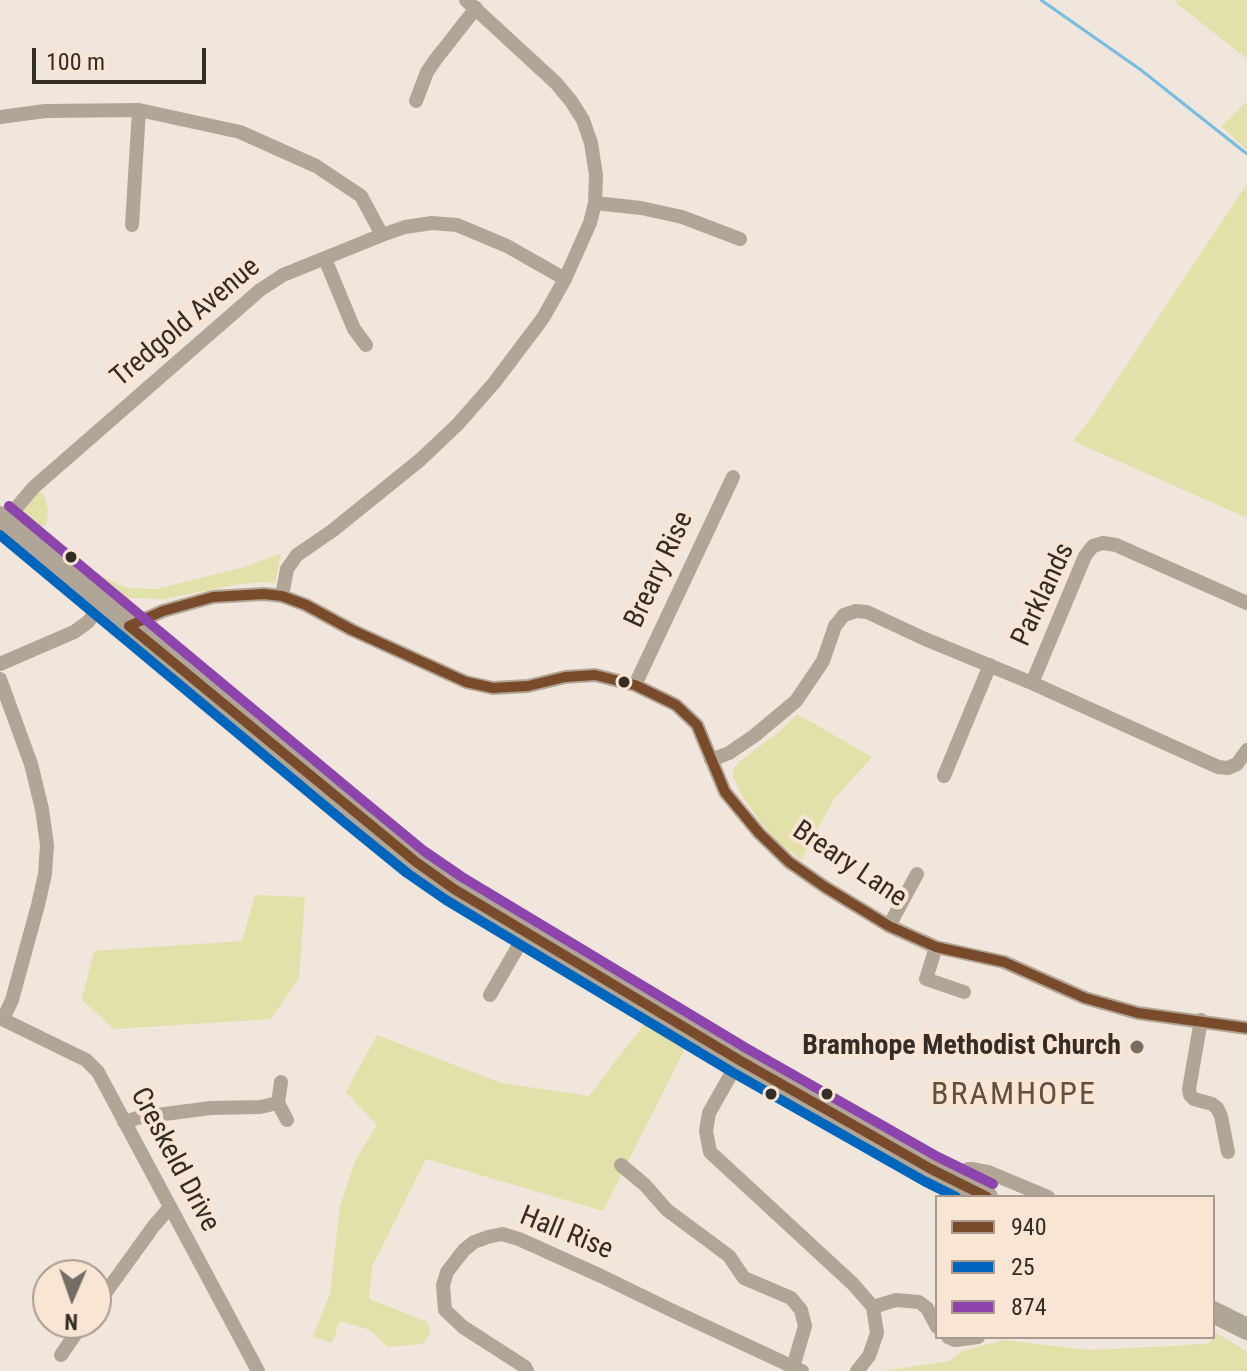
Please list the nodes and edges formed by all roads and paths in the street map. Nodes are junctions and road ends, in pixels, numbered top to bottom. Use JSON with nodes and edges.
{"nodes":[{"id":1,"x":471,"y":4,"type":"edge"},
{"id":2,"x":416,"y":101,"type":"dead end"},
{"id":3,"x":139,"y":110,"type":"junction"},
{"id":4,"x":0,"y":117,"type":"edge"},
{"id":5,"x":595,"y":203,"type":"junction"},
{"id":6,"x":132,"y":225,"type":"dead end"},
{"id":7,"x":382,"y":235,"type":"junction"},
{"id":8,"x":740,"y":239,"type":"dead end"},
{"id":9,"x":325,"y":259,"type":"junction"},
{"id":10,"x":565,"y":279,"type":"junction"},
{"id":11,"x":366,"y":345,"type":"dead end"},
{"id":12,"x":733,"y":477,"type":"dead end"},
{"id":13,"x":3,"y":519,"type":"edge"},
{"id":14,"x":282,"y":596,"type":"junction"},
{"id":15,"x":1247,"y":603,"type":"edge"},
{"id":16,"x":102,"y":604,"type":"junction"},
{"id":17,"x":129,"y":626,"type":"junction"},
{"id":18,"x":0,"y":664,"type":"edge"},
{"id":19,"x":990,"y":665,"type":"junction"},
{"id":20,"x":0,"y":679,"type":"edge"},
{"id":21,"x":1032,"y":683,"type":"junction"},
{"id":22,"x":635,"y":685,"type":"junction"},
{"id":23,"x":1247,"y":750,"type":"edge"},
{"id":24,"x":711,"y":760,"type":"junction"},
{"id":25,"x":944,"y":776,"type":"dead end"},
{"id":26,"x":917,"y":874,"type":"dead end"},
{"id":27,"x":889,"y":926,"type":"junction"},
{"id":28,"x":526,"y":933,"type":"junction"},
{"id":29,"x":936,"y":947,"type":"junction"},
{"id":30,"x":964,"y":992,"type":"dead end"},
{"id":31,"x":490,"y":995,"type":"dead end"},
{"id":32,"x":2,"y":1018,"type":"edge"},
{"id":33,"x":1201,"y":1020,"type":"junction"},
{"id":34,"x":1247,"y":1028,"type":"edge"},
{"id":35,"x":739,"y":1060,"type":"junction"},
{"id":36,"x":281,"y":1082,"type":"dead end"},
{"id":37,"x":278,"y":1103,"type":"junction"},
{"id":38,"x":287,"y":1120,"type":"dead end"},
{"id":39,"x":124,"y":1122,"type":"junction"},
{"id":40,"x":1228,"y":1152,"type":"dead end"},
{"id":41,"x":621,"y":1165,"type":"dead end"},
{"id":42,"x":952,"y":1179,"type":"junction"},
{"id":43,"x":983,"y":1195,"type":"edge"},
{"id":44,"x":1043,"y":1195,"type":"edge"},
{"id":45,"x":170,"y":1207,"type":"junction"},
{"id":46,"x":112,"y":1284,"type":"edge"},
{"id":47,"x":873,"y":1307,"type":"junction"},
{"id":48,"x":1215,"y":1313,"type":"edge"},
{"id":49,"x":935,"y":1323,"type":"edge"},
{"id":50,"x":1247,"y":1329,"type":"edge"},
{"id":51,"x":72,"y":1339,"type":"edge"},
{"id":52,"x":61,"y":1355,"type":"dead end"},
{"id":53,"x":797,"y":1369,"type":"edge"},
{"id":54,"x":258,"y":1371,"type":"edge"},
{"id":55,"x":527,"y":1371,"type":"edge"},
{"id":56,"x":857,"y":1371,"type":"edge"}],
"edges":[{"from":1,"to":2,"type":"street"},
{"from":1,"to":5,"type":"street"},
{"from":3,"to":4,"type":"street"},
{"from":3,"to":6,"type":"street"},
{"from":3,"to":7,"type":"street"},
{"from":5,"to":8,"type":"street"},
{"from":5,"to":10,"type":"street"},
{"from":7,"to":9,"type":"street","name":"Tredgold Avenue"},
{"from":7,"to":10,"type":"street","name":"Tredgold Avenue"},
{"from":9,"to":11,"type":"street"},
{"from":9,"to":13,"type":"street","name":"Tredgold Avenue"},
{"from":10,"to":14,"type":"street"},
{"from":12,"to":22,"type":"street","name":"Breary Rise"},
{"from":13,"to":16,"type":"highway"},
{"from":14,"to":17,"type":"street","name":"Breary Lane"},
{"from":14,"to":22,"type":"street","name":"Breary Lane"},
{"from":15,"to":21,"type":"street","name":"Parklands"},
{"from":16,"to":17,"type":"highway"},
{"from":16,"to":18,"type":"street"},
{"from":17,"to":28,"type":"highway"},
{"from":19,"to":21,"type":"street"},
{"from":19,"to":24,"type":"street"},
{"from":19,"to":25,"type":"street"},
{"from":20,"to":32,"type":"street"},
{"from":21,"to":23,"type":"street","name":"Parklands"},
{"from":22,"to":24,"type":"street","name":"Breary Lane"},
{"from":24,"to":27,"type":"street","name":"Breary Lane"},
{"from":26,"to":27,"type":"street"},
{"from":27,"to":29,"type":"street","name":"Breary Lane"},
{"from":28,"to":31,"type":"street"},
{"from":28,"to":35,"type":"highway"},
{"from":29,"to":30,"type":"street"},
{"from":29,"to":33,"type":"street","name":"Breary Lane"},
{"from":32,"to":39,"type":"street","name":"Creskeld Drive"},
{"from":33,"to":34,"type":"street","name":"Breary Lane"},
{"from":33,"to":40,"type":"street"},
{"from":35,"to":42,"type":"highway"},
{"from":35,"to":47,"type":"street"},
{"from":36,"to":37,"type":"street"},
{"from":37,"to":38,"type":"street"},
{"from":37,"to":39,"type":"street"},
{"from":39,"to":45,"type":"street","name":"Creskeld Drive"},
{"from":41,"to":53,"type":"street"},
{"from":42,"to":43,"type":"highway"},
{"from":42,"to":44,"type":"street"},
{"from":45,"to":46,"type":"street"},
{"from":45,"to":54,"type":"street","name":"Creskeld Drive"},
{"from":47,"to":49,"type":"street"},
{"from":47,"to":56,"type":"street"},
{"from":48,"to":50,"type":"highway"},
{"from":51,"to":52,"type":"street"},
{"from":53,"to":55,"type":"street","name":"Hall Rise"}]}
